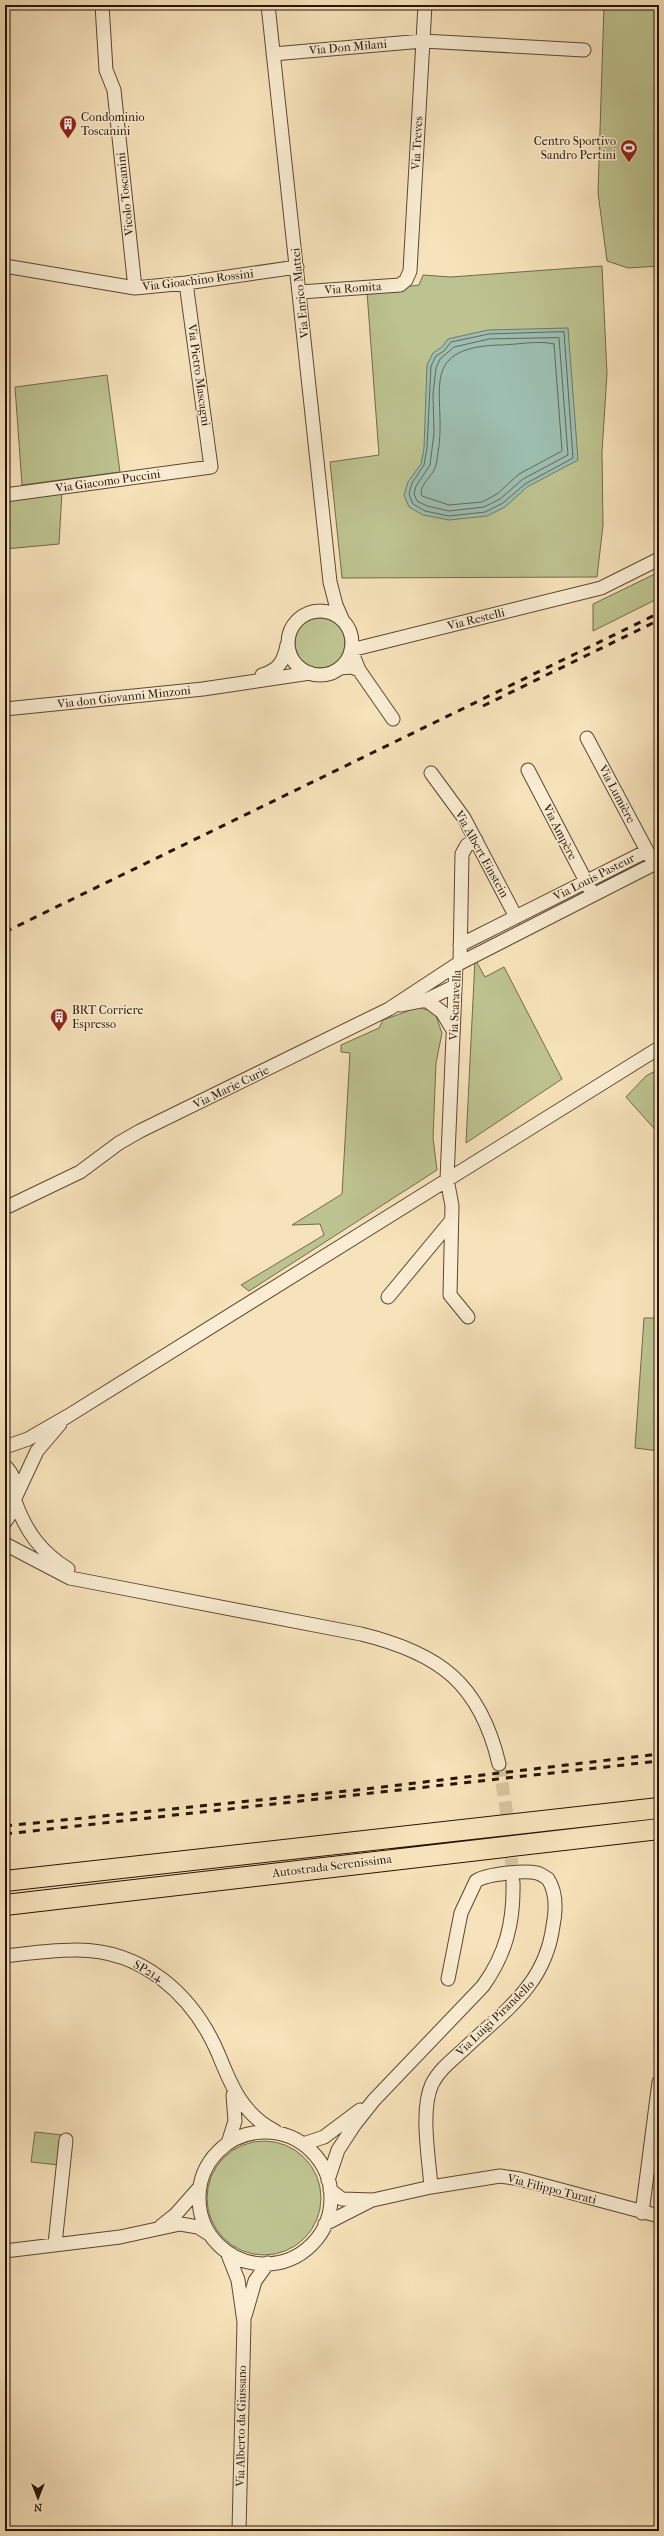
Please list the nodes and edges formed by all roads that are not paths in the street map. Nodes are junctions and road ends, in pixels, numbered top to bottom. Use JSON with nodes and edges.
{"nodes":[{"id":1,"x":102,"y":5,"type":"edge"},
{"id":2,"x":268,"y":5,"type":"edge"},
{"id":3,"x":425,"y":5,"type":"edge"},
{"id":4,"x":423,"y":40,"type":"junction"},
{"id":5,"x":584,"y":50,"type":"dead end"},
{"id":6,"x":273,"y":54,"type":"junction"},
{"id":7,"x":5,"y":266,"type":"edge"},
{"id":8,"x":297,"y":267,"type":"junction"},
{"id":9,"x":406,"y":280,"type":"joint"},
{"id":10,"x":186,"y":283,"type":"junction"},
{"id":11,"x":135,"y":288,"type":"junction"},
{"id":12,"x":300,"y":292,"type":"junction"},
{"id":13,"x":211,"y":467,"type":"joint"},
{"id":14,"x":5,"y":495,"type":"edge"},
{"id":15,"x":659,"y":559,"type":"edge"},
{"id":16,"x":330,"y":582,"type":"junction"},
{"id":17,"x":311,"y":612,"type":"junction"},
{"id":18,"x":343,"y":622,"type":"junction"},
{"id":19,"x":288,"y":642,"type":"junction"},
{"id":20,"x":351,"y":650,"type":"junction"},
{"id":21,"x":340,"y":668,"type":"junction"},
{"id":22,"x":359,"y":670,"type":"junction"},
{"id":23,"x":310,"y":673,"type":"junction"},
{"id":24,"x":242,"y":682,"type":"junction"},
{"id":25,"x":5,"y":708,"type":"edge"},
{"id":26,"x":393,"y":719,"type":"dead end"},
{"id":27,"x":587,"y":738,"type":"dead end"},
{"id":28,"x":528,"y":770,"type":"dead end"},
{"id":29,"x":431,"y":773,"type":"dead end"},
{"id":30,"x":476,"y":840,"type":"junction"},
{"id":31,"x":648,"y":851,"type":"junction"},
{"id":32,"x":586,"y":881,"type":"junction"},
{"id":33,"x":593,"y":895,"type":"junction"},
{"id":34,"x":514,"y":918,"type":"junction"},
{"id":35,"x":519,"y":933,"type":"junction"},
{"id":36,"x":460,"y":945,"type":"junction"},
{"id":37,"x":458,"y":964,"type":"junction"},
{"id":38,"x":455,"y":986,"type":"junction"},
{"id":39,"x":426,"y":1000,"type":"junction"},
{"id":40,"x":389,"y":1009,"type":"junction"},
{"id":41,"x":453,"y":1030,"type":"junction"},
{"id":42,"x":659,"y":1048,"type":"edge"},
{"id":43,"x":447,"y":1179,"type":"junction"},
{"id":44,"x":5,"y":1208,"type":"edge"},
{"id":45,"x":451,"y":1221,"type":"junction"},
{"id":46,"x":388,"y":1297,"type":"dead end"},
{"id":47,"x":468,"y":1317,"type":"dead end"},
{"id":48,"x":68,"y":1416,"type":"junction"},
{"id":49,"x":5,"y":1447,"type":"edge"},
{"id":50,"x":5,"y":1466,"type":"edge"},
{"id":51,"x":16,"y":1499,"type":"junction"},
{"id":52,"x":5,"y":1522,"type":"edge"},
{"id":53,"x":5,"y":1544,"type":"edge"},
{"id":54,"x":82,"y":1580,"type":"junction"},
{"id":55,"x":500,"y":1764,"type":"tunnel mouth"},
{"id":56,"x":659,"y":1808,"type":"edge"},
{"id":57,"x":659,"y":1829,"type":"edge"},
{"id":58,"x":5,"y":1881,"type":"edge"},
{"id":59,"x":513,"y":1882,"type":"tunnel mouth"},
{"id":60,"x":5,"y":1905,"type":"edge"},
{"id":61,"x":5,"y":1956,"type":"edge"},
{"id":62,"x":448,"y":1979,"type":"dead end"},
{"id":63,"x":659,"y":2082,"type":"edge"},
{"id":64,"x":232,"y":2087,"type":"junction"},
{"id":65,"x":374,"y":2100,"type":"junction"},
{"id":66,"x":280,"y":2133,"type":"junction"},
{"id":67,"x":66,"y":2140,"type":"dead end"},
{"id":68,"x":228,"y":2143,"type":"junction"},
{"id":69,"x":303,"y":2144,"type":"junction"},
{"id":70,"x":329,"y":2185,"type":"junction"},
{"id":71,"x":431,"y":2187,"type":"junction"},
{"id":72,"x":199,"y":2188,"type":"junction"},
{"id":73,"x":373,"y":2200,"type":"junction"},
{"id":74,"x":642,"y":2213,"type":"junction"},
{"id":75,"x":659,"y":2216,"type":"edge"},
{"id":76,"x":325,"y":2224,"type":"junction"},
{"id":77,"x":158,"y":2227,"type":"junction"},
{"id":78,"x":209,"y":2234,"type":"junction"},
{"id":79,"x":55,"y":2244,"type":"junction"},
{"id":80,"x":5,"y":2251,"type":"edge"},
{"id":81,"x":227,"y":2252,"type":"junction"},
{"id":82,"x":268,"y":2263,"type":"junction"},
{"id":83,"x":244,"y":2322,"type":"junction"},
{"id":84,"x":239,"y":2531,"type":"edge"}],
"edges":[{"from":1,"to":11,"type":"street","name":"Vicolo Toscanini"},
{"from":2,"to":6,"type":"street","name":"Via Enrico Mattei"},
{"from":3,"to":4,"type":"street","name":"Via Treves"},
{"from":4,"to":5,"type":"street","name":"Via Don Milani"},
{"from":4,"to":6,"type":"street","name":"Via Don Milani"},
{"from":4,"to":9,"type":"street","name":"Via Treves"},
{"from":6,"to":8,"type":"street","name":"Via Enrico Mattei"},
{"from":7,"to":11,"type":"street","name":"Via Gioachino Rossini"},
{"from":8,"to":10,"type":"street","name":"Via Gioachino Rossini"},
{"from":8,"to":12,"type":"street","name":"Via Enrico Mattei"},
{"from":9,"to":12,"type":"street","name":"Via Romita"},
{"from":10,"to":11,"type":"street","name":"Via Gioachino Rossini"},
{"from":10,"to":13,"type":"street","name":"Via Pietro Mascagni"},
{"from":12,"to":16,"type":"street","name":"Via Enrico Mattei"},
{"from":13,"to":14,"type":"street","name":"Via Giacomo Puccini"},
{"from":15,"to":20,"type":"street","name":"Via Restelli"},
{"from":16,"to":17,"type":"street","name":"Via Enrico Mattei"},
{"from":16,"to":18,"type":"street","name":"Via Enrico Mattei"},
{"from":17,"to":18,"type":"street"},
{"from":17,"to":19,"type":"street"},
{"from":18,"to":20,"type":"street"},
{"from":19,"to":23,"type":"street"},
{"from":19,"to":24,"type":"street","name":"Via don Giovanni Minzoni"},
{"from":20,"to":21,"type":"street"},
{"from":20,"to":22,"type":"street"},
{"from":21,"to":22,"type":"street"},
{"from":21,"to":23,"type":"street"},
{"from":22,"to":26,"type":"street"},
{"from":23,"to":24,"type":"street","name":"Via don Giovanni Minzoni"},
{"from":24,"to":25,"type":"street","name":"Via don Giovanni Minzoni"},
{"from":27,"to":31,"type":"street","name":"Via Lumière"},
{"from":28,"to":32,"type":"street","name":"Via Ampère"},
{"from":29,"to":30,"type":"street","name":"Via Albert Einstein"},
{"from":30,"to":34,"type":"street","name":"Via Albert Einstein"},
{"from":30,"to":36,"type":"street","name":"Via Scaravella"},
{"from":31,"to":32,"type":"street","name":"Via Louis Pasteur"},
{"from":31,"to":33,"type":"street","name":"Via Louis Pasteur"},
{"from":32,"to":33,"type":"street","name":"Via Ampère"},
{"from":32,"to":34,"type":"street","name":"Via Louis Pasteur"},
{"from":33,"to":35,"type":"street","name":"Via Louis Pasteur"},
{"from":34,"to":35,"type":"street","name":"Via Albert Einstein"},
{"from":34,"to":36,"type":"street","name":"Via Louis Pasteur"},
{"from":35,"to":37,"type":"street","name":"Via Louis Pasteur"},
{"from":36,"to":37,"type":"street","name":"Via Scaravella"},
{"from":37,"to":38,"type":"street","name":"Via Scaravella"},
{"from":37,"to":40,"type":"street","name":"Via Marie Curie"},
{"from":38,"to":39,"type":"street"},
{"from":38,"to":41,"type":"street","name":"Via Scaravella"},
{"from":39,"to":40,"type":"street"},
{"from":39,"to":41,"type":"street"},
{"from":40,"to":44,"type":"street","name":"Via Marie Curie"},
{"from":41,"to":43,"type":"street","name":"Via Scaravella"},
{"from":42,"to":43,"type":"street"},
{"from":43,"to":45,"type":"street","name":"Via Scaravella"},
{"from":43,"to":48,"type":"street"},
{"from":45,"to":46,"type":"street"},
{"from":45,"to":47,"type":"street","name":"Via Scaravella"},
{"from":48,"to":49,"type":"street"},
{"from":48,"to":51,"type":"street"},
{"from":50,"to":51,"type":"street"},
{"from":51,"to":52,"type":"street"},
{"from":51,"to":54,"type":"street"},
{"from":53,"to":54,"type":"street"},
{"from":54,"to":55,"type":"street"},
{"from":56,"to":58,"type":"highway","name":"Autostrada Serenissima"},
{"from":57,"to":60,"type":"highway","name":"Autostrada Serenissima"},
{"from":59,"to":65,"type":"street"},
{"from":61,"to":64,"type":"street","name":"SP214","number":"SP214"},
{"from":62,"to":71,"type":"street","name":"Via Luigi Pirandello"},
{"from":63,"to":74,"type":"street"},
{"from":64,"to":66,"type":"street","number":"SP214"},
{"from":64,"to":68,"type":"street","number":"SP214"},
{"from":65,"to":69,"type":"street"},
{"from":65,"to":70,"type":"street"},
{"from":66,"to":68,"type":"street"},
{"from":66,"to":69,"type":"street"},
{"from":67,"to":79,"type":"street"},
{"from":68,"to":72,"type":"street"},
{"from":69,"to":70,"type":"street"},
{"from":70,"to":73,"type":"street","name":"Via Filippo Turati"},
{"from":70,"to":76,"type":"street"},
{"from":71,"to":73,"type":"street","name":"Via Filippo Turati"},
{"from":71,"to":74,"type":"street","name":"Via Filippo Turati"},
{"from":72,"to":77,"type":"street"},
{"from":72,"to":78,"type":"street"},
{"from":73,"to":76,"type":"street","name":"Via Filippo Turati"},
{"from":74,"to":75,"type":"street","name":"Via Filippo Turati"},
{"from":76,"to":82,"type":"street"},
{"from":77,"to":78,"type":"street"},
{"from":77,"to":79,"type":"street"},
{"from":78,"to":81,"type":"street"},
{"from":79,"to":80,"type":"street"},
{"from":81,"to":82,"type":"street"},
{"from":81,"to":83,"type":"street","name":"Via Alberto da Giussano"},
{"from":82,"to":83,"type":"street","name":"Via Alberto da Giussano"},
{"from":83,"to":84,"type":"street","name":"Via Alberto da Giussano"}]}
